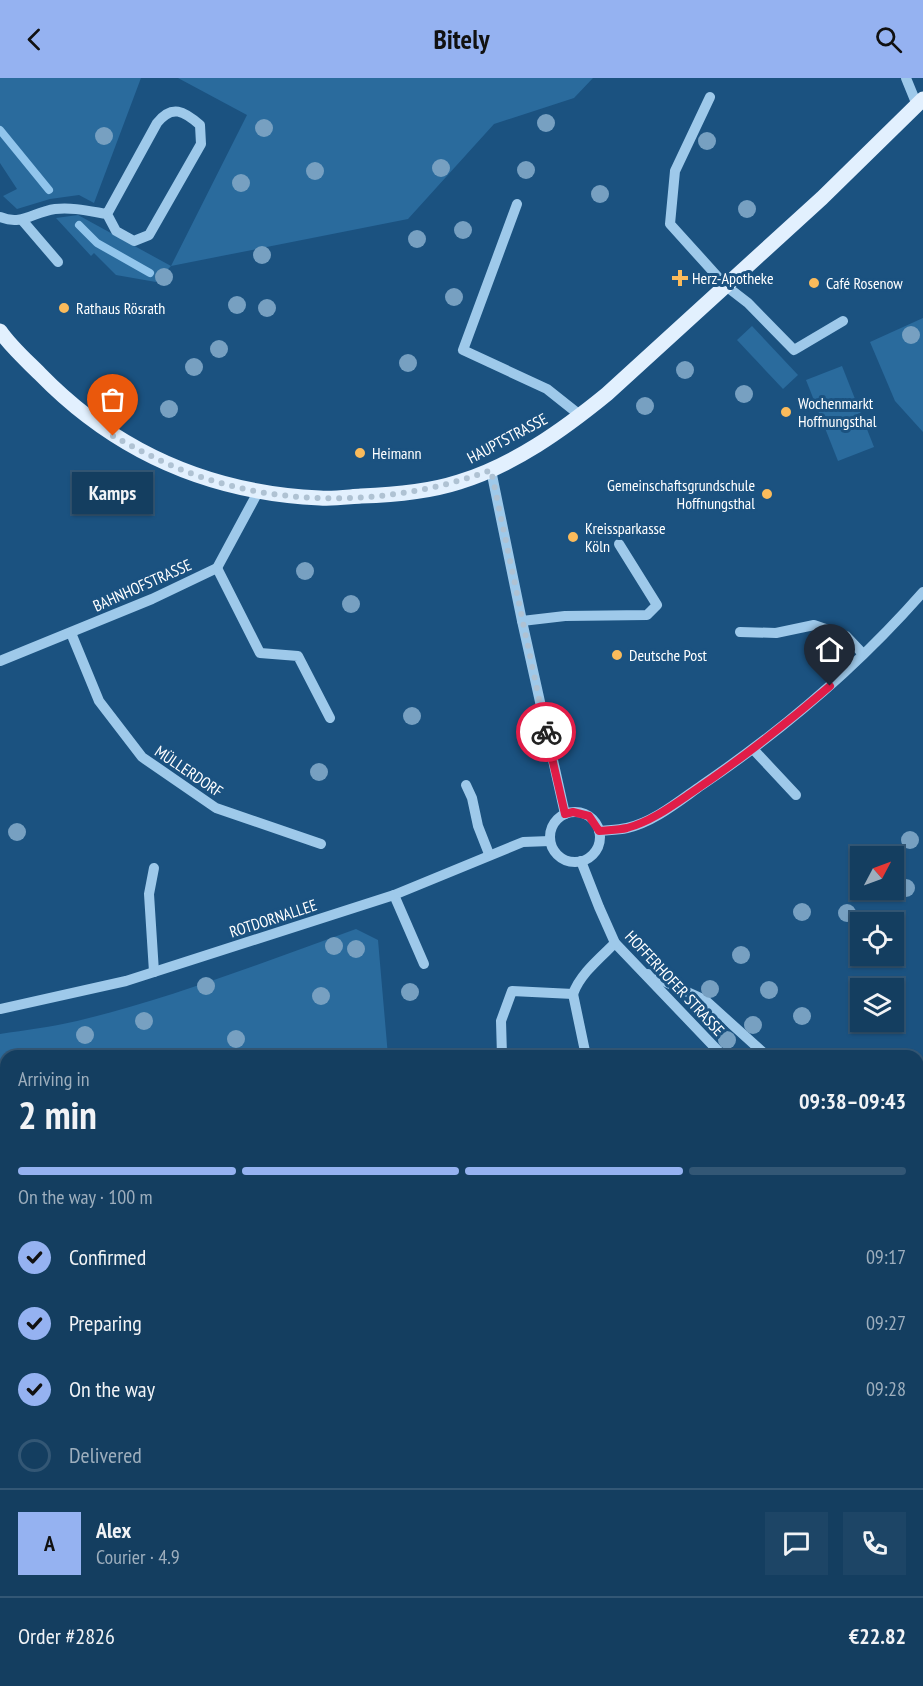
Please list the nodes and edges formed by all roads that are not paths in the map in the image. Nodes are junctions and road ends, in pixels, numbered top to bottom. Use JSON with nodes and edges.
{"nodes":[{"id":1,"x":906,"y":78,"type":"edge"},
{"id":2,"x":710,"y":97,"type":"dead end"},
{"id":3,"x":920,"y":102,"type":"edge"},
{"id":4,"x":517,"y":204,"type":"dead end"},
{"id":5,"x":106,"y":214,"type":"junction"},
{"id":6,"x":0,"y":217,"type":"edge"},
{"id":7,"x":22,"y":220,"type":"junction"},
{"id":8,"x":58,"y":262,"type":"dead end"},
{"id":9,"x":726,"y":286,"type":"junction"},
{"id":10,"x":843,"y":321,"type":"dead end"},
{"id":11,"x":0,"y":331,"type":"edge"},
{"id":12,"x":581,"y":416,"type":"junction"},
{"id":13,"x":491,"y":470,"type":"junction"},
{"id":14,"x":258,"y":492,"type":"junction"},
{"id":15,"x":619,"y":544,"type":"dead end"},
{"id":16,"x":217,"y":568,"type":"junction"},
{"id":17,"x":923,"y":592,"type":"edge"},
{"id":18,"x":522,"y":621,"type":"junction"},
{"id":19,"x":740,"y":632,"type":"dead end"},
{"id":20,"x":70,"y":633,"type":"junction"},
{"id":21,"x":863,"y":654,"type":"junction"},
{"id":22,"x":0,"y":661,"type":"edge"},
{"id":23,"x":330,"y":718,"type":"dead end"},
{"id":24,"x":753,"y":749,"type":"junction"},
{"id":25,"x":466,"y":785,"type":"dead end"},
{"id":26,"x":796,"y":795,"type":"dead end"},
{"id":27,"x":565,"y":814,"type":"junction"},
{"id":28,"x":599,"y":831,"type":"junction"},
{"id":29,"x":550,"y":841,"type":"junction"},
{"id":30,"x":321,"y":844,"type":"dead end"},
{"id":31,"x":489,"y":855,"type":"junction"},
{"id":32,"x":581,"y":861,"type":"junction"},
{"id":33,"x":154,"y":868,"type":"dead end"},
{"id":34,"x":394,"y":895,"type":"junction"},
{"id":35,"x":615,"y":943,"type":"junction"},
{"id":36,"x":424,"y":964,"type":"dead end"},
{"id":37,"x":641,"y":971,"type":"junction"},
{"id":38,"x":154,"y":972,"type":"junction"},
{"id":39,"x":573,"y":994,"type":"junction"},
{"id":40,"x":0,"y":1009,"type":"edge"},
{"id":41,"x":502,"y":1050,"type":"edge"},
{"id":42,"x":585,"y":1050,"type":"edge"},
{"id":43,"x":717,"y":1050,"type":"edge"},
{"id":44,"x":760,"y":1050,"type":"edge"}],
"edges":[{"from":1,"to":3,"type":"street"},
{"from":2,"to":9,"type":"street"},
{"from":3,"to":9,"type":"main road","name":"HAUPTSTRASSE"},
{"from":4,"to":12,"type":"street"},
{"from":5,"to":5,"type":"street"},
{"from":5,"to":7,"type":"street"},
{"from":6,"to":7,"type":"street"},
{"from":7,"to":8,"type":"street"},
{"from":9,"to":10,"type":"street"},
{"from":9,"to":12,"type":"main road","name":"HAUPTSTRASSE"},
{"from":11,"to":14,"type":"main road","name":"HAUPTSTRASSE"},
{"from":12,"to":13,"type":"main road","name":"HAUPTSTRASSE"},
{"from":13,"to":14,"type":"main road","name":"HAUPTSTRASSE"},
{"from":13,"to":18,"type":"street"},
{"from":14,"to":16,"type":"street","name":"BAHNHOFSTRASSE"},
{"from":15,"to":18,"type":"street"},
{"from":16,"to":20,"type":"street","name":"BAHNHOFSTRASSE"},
{"from":16,"to":23,"type":"street"},
{"from":17,"to":21,"type":"street"},
{"from":18,"to":27,"type":"street"},
{"from":19,"to":21,"type":"street"},
{"from":20,"to":22,"type":"street","name":"BAHNHOFSTRASSE"},
{"from":20,"to":30,"type":"street","name":"MÜLLERDORF"},
{"from":21,"to":24,"type":"street"},
{"from":24,"to":26,"type":"street"},
{"from":24,"to":28,"type":"street"},
{"from":25,"to":31,"type":"street"},
{"from":27,"to":28,"type":"street"},
{"from":27,"to":29,"type":"street"},
{"from":28,"to":32,"type":"street"},
{"from":29,"to":31,"type":"street","name":"ROTDORNALLEE"},
{"from":29,"to":32,"type":"street"},
{"from":31,"to":34,"type":"street","name":"ROTDORNALLEE"},
{"from":32,"to":35,"type":"street","name":"HOFFERHOFER STRASSE"},
{"from":33,"to":38,"type":"street"},
{"from":34,"to":36,"type":"street"},
{"from":34,"to":38,"type":"street","name":"ROTDORNALLEE"},
{"from":35,"to":37,"type":"street","name":"HOFFERHOFER STRASSE"},
{"from":35,"to":39,"type":"street"},
{"from":37,"to":43,"type":"street","name":"HOFFERHOFER STRASSE"},
{"from":37,"to":44,"type":"street"},
{"from":38,"to":40,"type":"street","name":"ROTDORNALLEE"},
{"from":39,"to":41,"type":"street"},
{"from":39,"to":42,"type":"street"}]}
